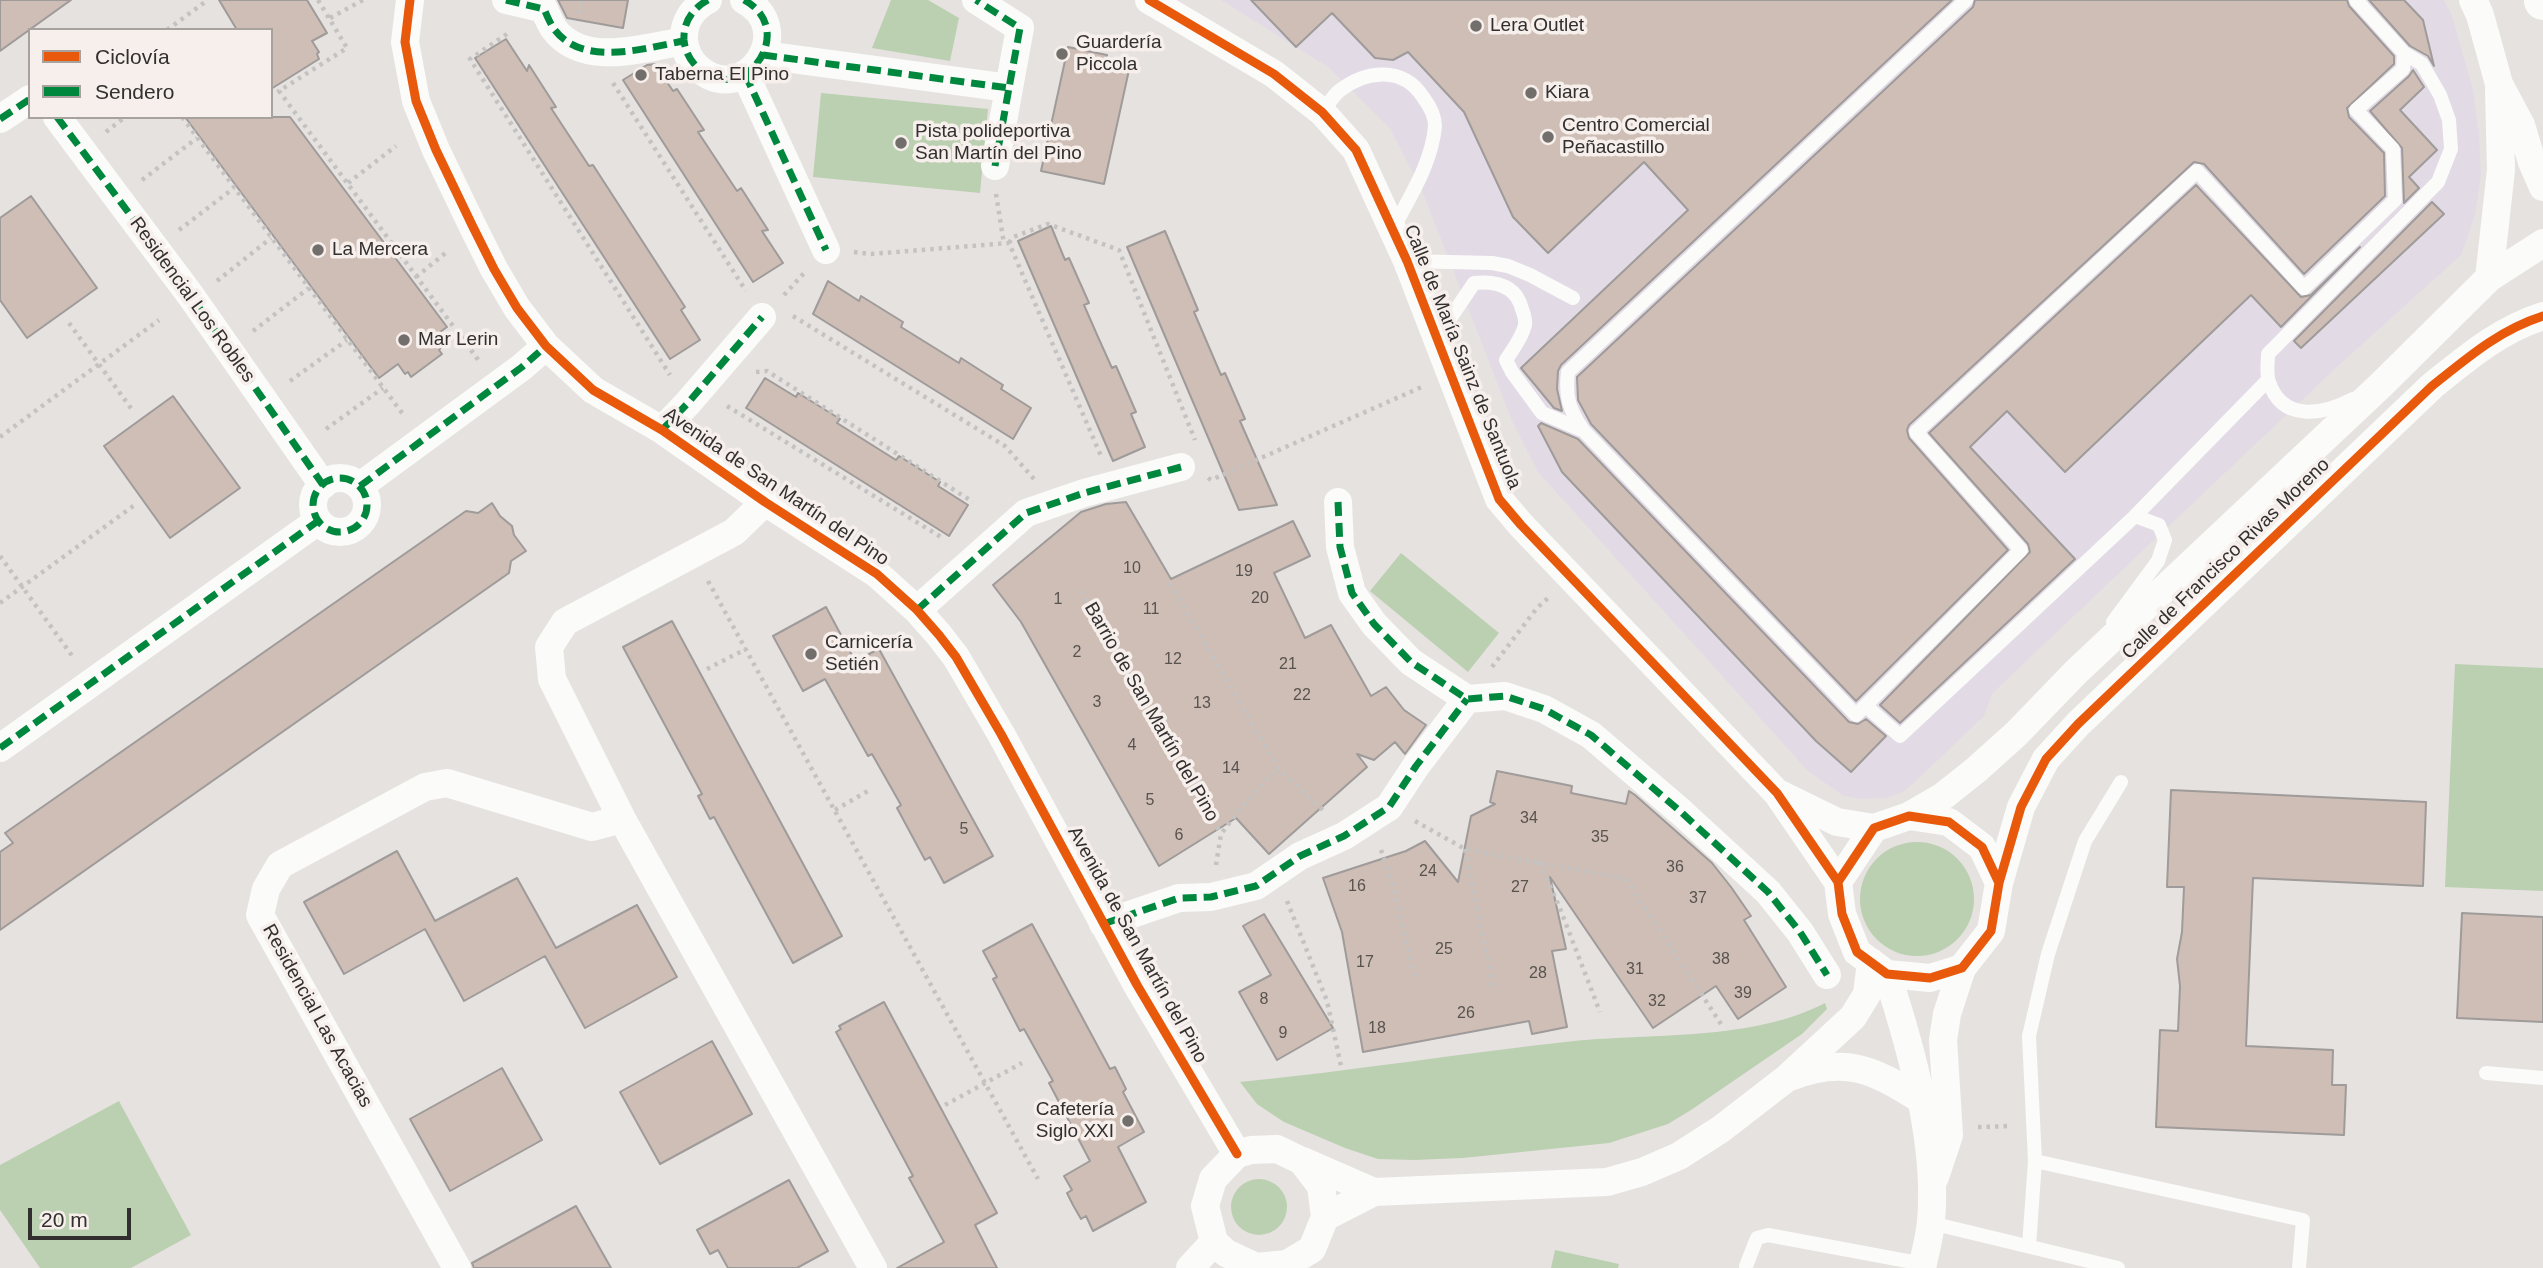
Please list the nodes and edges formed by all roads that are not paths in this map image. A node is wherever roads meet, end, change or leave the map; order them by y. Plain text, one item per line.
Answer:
1 (410, 0) edge
2 (506, 0) edge
3 (708, 0) edge
4 (744, 0) edge
5 (976, 0) edge
6 (1149, 0) edge
7 (1966, 0) edge
8 (2356, 0) edge
9 (2473, 0) edge
10 (684, 41) junction
11 (2404, 53) junction
12 (754, 65) junction
13 (2499, 84) junction
14 (1009, 88) junction
15 (28, 100) edge
16 (1322, 111) junction
17 (0, 119) edge
18 (58, 119) edge
19 (996, 178) road end
20 (2543, 187) edge
21 (1392, 230) junction
22 (2543, 243) edge
23 (826, 250) road end
24 (1407, 261) junction
25 (2489, 278) junction
26 (1573, 298) dead end
27 (773, 314) road end
28 (2543, 316) edge
29 (1437, 338) junction
30 (546, 346) junction
31 (2268, 380) junction
32 (2382, 384) junction
33 (662, 430) junction
34 (1583, 430) junction
35 (1193, 467) road end
36 (323, 485) junction
37 (360, 486) junction
38 (765, 502) junction
39 (1338, 502) dead end
40 (2135, 516) junction
41 (318, 521) junction
42 (917, 610) junction
43 (2076, 672) junction
44 (1466, 699) junction
45 (1866, 706) junction
46 (0, 748) edge
47 (2121, 782) dead end
48 (1777, 793) junction
49 (1909, 816) junction
50 (622, 819) junction
51 (1874, 828) junction
52 (1838, 881) junction
53 (1999, 883) junction
54 (1103, 923) junction
55 (1879, 968) junction
56 (1962, 968) junction
57 (1827, 975) dead end
58 (1943, 1040) junction
59 (1912, 1058) junction
60 (1870, 1073) junction
61 (2486, 1073) dead end
62 (2543, 1078) edge
63 (1787, 1079) junction
64 (1920, 1099) junction
65 (1237, 1154) junction
66 (1303, 1161) junction
67 (2035, 1161) junction
68 (1932, 1187) junction
69 (1374, 1192) junction
70 (1325, 1217) junction
71 (1931, 1223) junction
72 (1214, 1242) junction
73 (2029, 1246) junction
74 (1311, 1259) edge
75 (1746, 1266) dead end
76 (1922, 1266) edge
77 (457, 1268) edge
78 (873, 1268) edge
79 (1190, 1268) edge
80 (1256, 1268) edge
81 (2118, 1268) edge
82 (2299, 1268) edge

1 - 30 street, Avenida de San Martín del Pino
2 - 10 street
3 - 10 street
4 - 12 street
5 - 14 street
6 - 16 street, Calle de María Sainz de Santuola
7 - 34 lane
8 - 11 lane
9 - 13 street
10 - 12 street
11 - 31 lane
11 - 45 lane
12 - 14 street
12 - 23 street
13 - 20 street
13 - 25 street
14 - 19 street
15 - 17 street
16 - 21 street, Calle de María Sainz de Santuola
16 - 21 lane
18 - 36 street, Residencial Los Robles
21 - 24 street, Calle de María Sainz de Santuola
22 - 25 street, Calle de Francisco Rivas Moreno
24 - 26 lane
24 - 29 street, Calle de María Sainz de Santuola
25 - 32 street, Calle de Francisco Rivas Moreno
27 - 33 street
28 - 53 street, Calle de Francisco Rivas Moreno
29 - 34 lane
29 - 48 street, Calle de María Sainz de Santuola
30 - 33 street, Avenida de San Martín del Pino
30 - 37 street
31 - 32 lane
31 - 40 lane
32 - 43 street, Calle de Francisco Rivas Moreno
33 - 38 street, Avenida de San Martín del Pino
34 - 45 lane
35 - 42 street
36 - 37 street
36 - 41 street
37 - 41 street
38 - 42 street, Avenida de San Martín del Pino
38 - 50 street
39 - 44 street
40 - 43 lane
40 - 45 lane
41 - 46 street
42 - 54 street, Avenida de San Martín del Pino
43 - 49 street, Calle de Francisco Rivas Moreno
44 - 54 street
44 - 57 street
47 - 67 lane
48 - 51 street, Calle de María Sainz de Santuola
48 - 52 street, Calle de María Sainz de Santuola
49 - 51 street
49 - 53 street
50 - 77 street, Residencial Las Acacias
50 - 78 street
51 - 52 street
52 - 55 street
53 - 56 street
54 - 65 street, Avenida de San Martín del Pino
55 - 56 street
55 - 59 street
55 - 63 street
56 - 58 street
58 - 59 street
58 - 68 street
59 - 60 street
59 - 64 street
60 - 63 street
60 - 64 street
61 - 62 lane
63 - 69 street
64 - 68 street
65 - 66 street
65 - 72 street
66 - 69 street
66 - 70 street
67 - 73 lane
67 - 82 lane
68 - 71 street
69 - 70 street
70 - 74 street
71 - 73 lane
71 - 76 street
72 - 79 street
72 - 80 street
73 - 81 lane
74 - 80 street
75 - 76 lane

